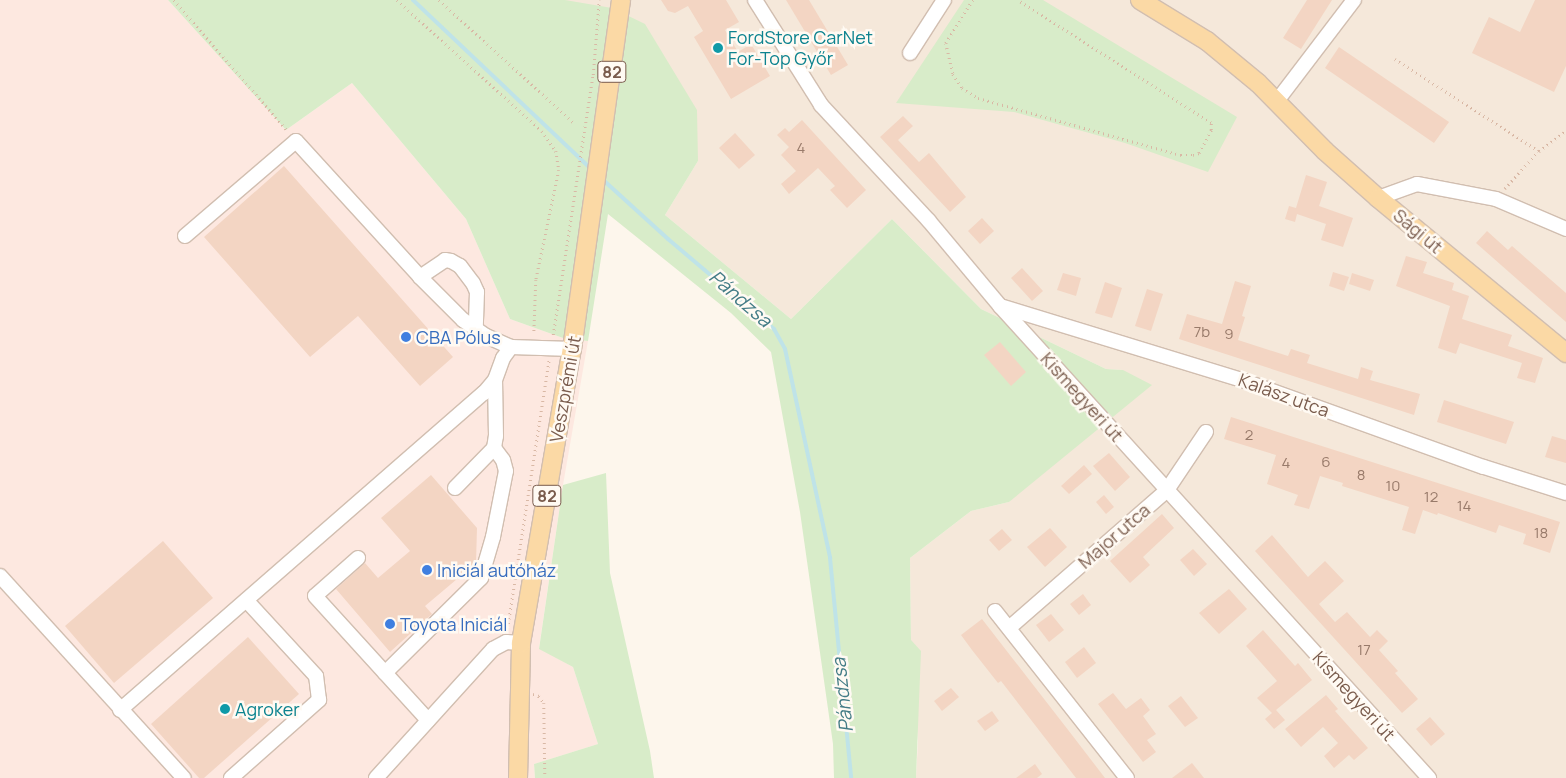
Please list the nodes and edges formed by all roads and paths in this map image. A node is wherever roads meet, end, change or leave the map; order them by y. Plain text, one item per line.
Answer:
1 (174, 0) edge
2 (397, 0) edge
3 (439, 0) edge
4 (599, 0) edge
5 (622, 0) edge
6 (755, 0) edge
7 (944, 0) edge
8 (973, 0) edge
9 (1017, 0) edge
10 (1140, 0) edge
11 (1354, 0) edge
12 (910, 53) dead end
13 (1395, 59) dead end
14 (1277, 101) junction
15 (574, 123) dead end
16 (1566, 131) edge
17 (296, 141) junction
18 (1539, 151) junction
19 (1378, 198) junction
20 (1496, 199) junction
21 (1566, 229) edge
22 (184, 236) dead end
23 (420, 277) junction
24 (1000, 306) junction
25 (476, 330) junction
26 (511, 347) junction
27 (534, 348) junction
28 (551, 349) junction
29 (572, 349) junction
30 (1566, 353) edge
31 (495, 380) junction
32 (477, 398) junction
33 (495, 402) junction
34 (1206, 432) dead end
35 (494, 448) junction
36 (455, 488) dead end
37 (1166, 490) junction
38 (1566, 493) edge
39 (358, 558) dead end
40 (0, 576) edge
41 (246, 600) junction
42 (995, 611) dead end
43 (1008, 628) junction
44 (514, 642) junction
45 (385, 673) junction
46 (518, 690) junction
47 (120, 710) junction
48 (428, 720) junction
49 (184, 778) edge
50 (231, 778) edge
51 (376, 778) edge
52 (518, 778) edge
53 (546, 778) edge
54 (1127, 778) edge
55 (1429, 778) edge

1 - 17 path
2 - 27 path
3 - 15 path
4 - 28 path
5 - 29 main road, Veszprémi út / 82
6 - 24 street, Kismegyeri út
7 - 12 street
8 - 9 path
10 - 14 main road, Sági út
11 - 14 street
13 - 18 path
14 - 19 main road, Sági út
16 - 18 path
17 - 22 street
17 - 23 street
18 - 20 path
19 - 20 street
19 - 30 main road, Sági út
20 - 21 street
23 - 25 street
23 - 25 street
24 - 37 street, Kismegyeri út
24 - 38 street, Kalász utca
25 - 26 street
26 - 27 street
26 - 31 street
27 - 28 street
28 - 29 street
28 - 44 path
29 - 44 main road, Veszprémi út / 82
31 - 32 street
31 - 33 street
32 - 33 street
32 - 41 street
33 - 35 street
34 - 37 street, Major utca
35 - 36 street
35 - 45 street
37 - 43 street, Major utca
37 - 55 street, Kismegyeri út
39 - 45 street
40 - 47 street
41 - 47 street
41 - 50 street
42 - 43 street
43 - 54 street
44 - 46 main road, Veszprémi út / 82
44 - 48 street
45 - 48 street
46 - 52 main road, Veszprémi út / 82
46 - 53 path
47 - 49 street
48 - 51 street

